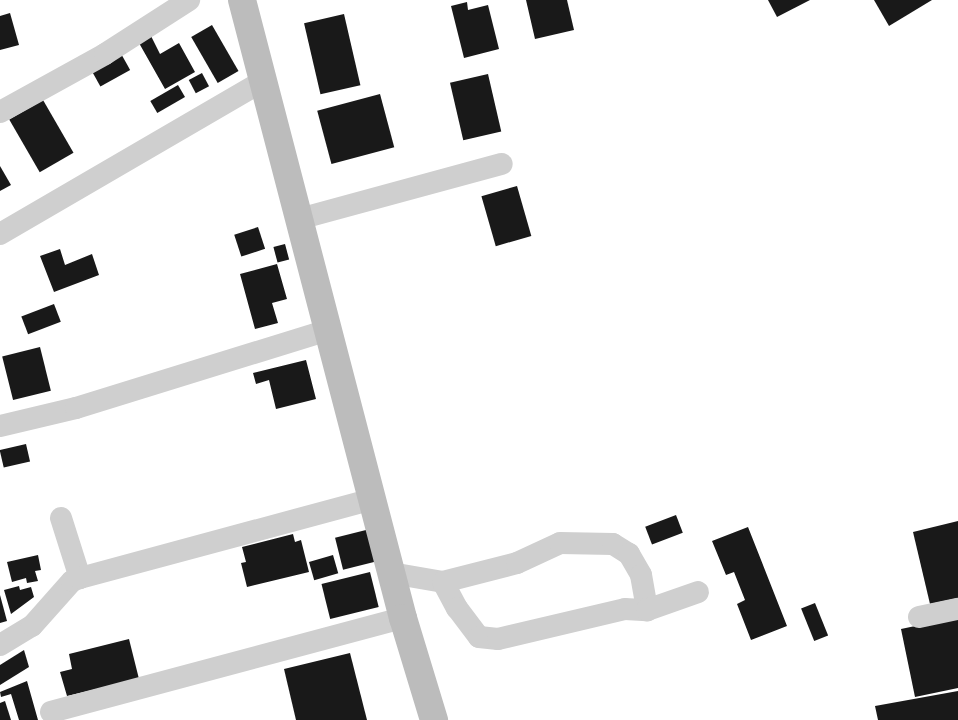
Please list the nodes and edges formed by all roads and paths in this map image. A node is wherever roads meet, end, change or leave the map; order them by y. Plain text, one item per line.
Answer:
1 (189, 0) edge
2 (242, 0) edge
3 (263, 81) junction
4 (0, 112) edge
5 (502, 164) dead end
6 (299, 219) junction
7 (0, 234) edge
8 (328, 330) junction
9 (0, 426) edge
10 (372, 499) junction
11 (61, 518) dead end
12 (391, 573) junction
13 (80, 578) junction
14 (444, 582) junction
15 (698, 592) dead end
16 (958, 609) edge
17 (647, 610) junction
18 (919, 617) dead end
19 (403, 618) junction
20 (0, 645) edge
21 (51, 712) dead end
22 (434, 720) edge

1 - 4 street
2 - 3 main road
3 - 6 main road
3 - 7 street
5 - 6 street
6 - 8 main road
8 - 9 street
8 - 10 main road
10 - 12 main road
10 - 13 street
11 - 13 street
12 - 14 street
12 - 19 main road
13 - 20 street
14 - 17 street
14 - 17 street
15 - 17 street
16 - 18 street
19 - 21 street
19 - 22 main road

